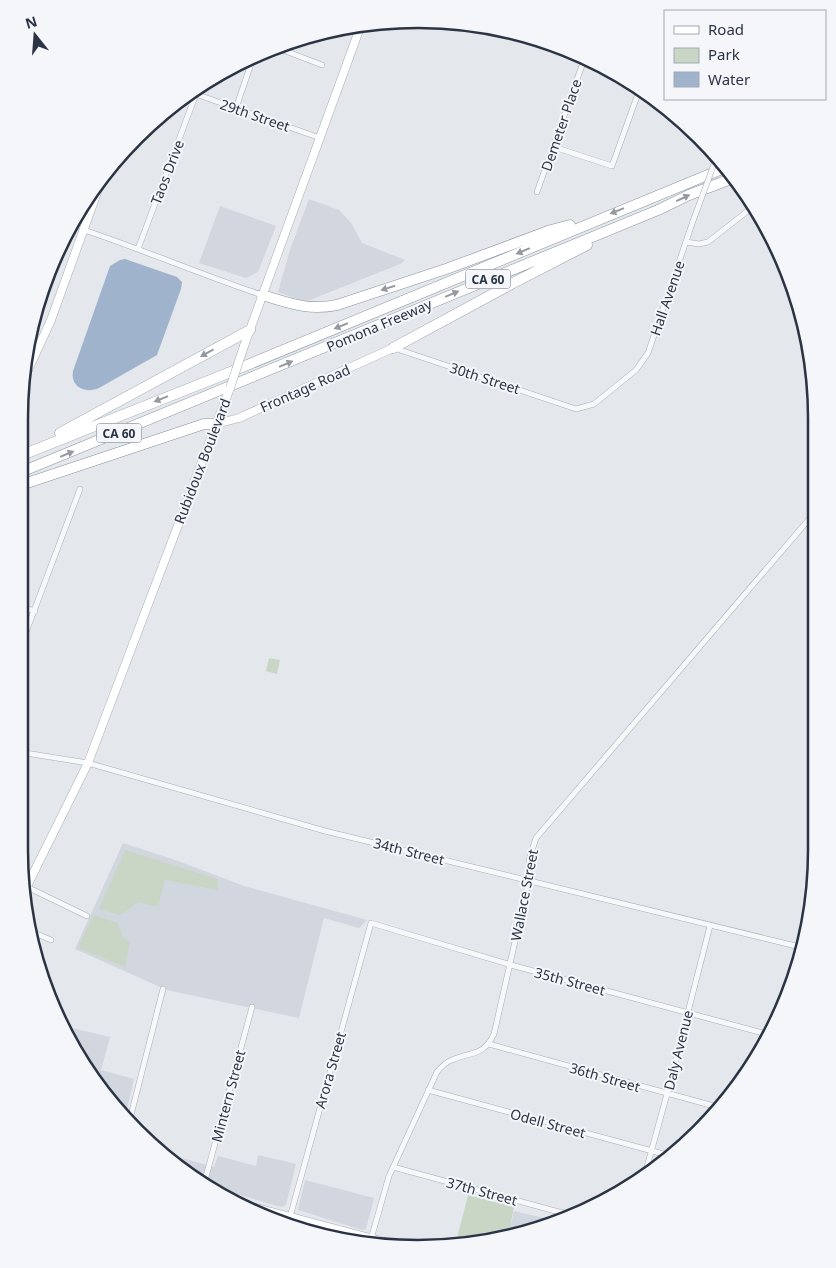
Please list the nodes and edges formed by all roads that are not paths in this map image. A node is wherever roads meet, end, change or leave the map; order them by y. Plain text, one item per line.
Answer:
1 (358, 32) edge
2 (285, 51) edge
3 (322, 64) dead end
4 (583, 64) edge
5 (250, 66) edge
6 (198, 95) edge
7 (638, 95) edge
8 (195, 98) edge
9 (236, 108) junction
10 (320, 138) junction
11 (554, 147) junction
12 (714, 164) edge
13 (719, 169) edge
14 (728, 180) edge
15 (537, 192) dead end
16 (95, 198) edge
17 (658, 210) junction
18 (748, 210) edge
19 (600, 218) junction
20 (84, 230) junction
21 (686, 242) junction
22 (138, 249) junction
23 (262, 295) junction
24 (250, 330) junction
25 (393, 348) junction
26 (32, 362) edge
27 (576, 408) joint
28 (216, 424) junction
29 (28, 451) edge
30 (28, 452) edge
31 (28, 470) edge
32 (28, 483) edge
33 (80, 489) dead end
34 (808, 521) edge
35 (28, 610) edge
36 (35, 612) junction
37 (28, 629) edge
38 (28, 753) edge
39 (88, 763) junction
40 (529, 880) junction
41 (29, 883) edge
42 (30, 891) edge
43 (87, 916) dead end
44 (370, 923) joint
45 (710, 926) junction
46 (37, 934) edge
47 (51, 940) dead end
48 (796, 946) edge
49 (511, 965) junction
50 (163, 989) dead end
51 (252, 1007) dead end
52 (688, 1013) junction
53 (763, 1033) edge
54 (489, 1044) junction
55 (428, 1090) junction
56 (667, 1094) junction
57 (713, 1106) edge
58 (131, 1115) edge
59 (651, 1151) junction
60 (663, 1154) edge
61 (647, 1166) edge
62 (393, 1167) junction
63 (206, 1178) edge
64 (274, 1213) edge
65 (562, 1213) edge
66 (290, 1217) junction
67 (345, 1233) edge
68 (371, 1237) edge

1 - 10 main road, Rubidoux Boulevard
2 - 3 street
4 - 11 street, Demeter Place
5 - 9 street
6 - 9 street, 29th Street
7 - 11 street
8 - 22 street, Taos Drive
9 - 10 street, 29th Street
10 - 23 main road, Rubidoux Boulevard
11 - 15 street, Demeter Place
12 - 21 street, Hall Avenue, bridge
13 -> 19 highway, Pomona Freeway / CA 60
17 -> 14 highway, Pomona Freeway / CA 60
16 - 20 main road
17 - 25 highway
31 -> 17 highway, Pomona Freeway / CA 60
18 - 21 street
19 -> 23 highway
19 -> 30 highway, Pomona Freeway / CA 60
20 - 22 street
20 - 26 main road
21 - 27 street, Hall Avenue
22 - 23 street
23 - 24 main road, Rubidoux Boulevard
24 - 28 main road, Rubidoux Boulevard, bridge
24 -> 29 highway
25 - 27 street, 30th Street
25 - 28 main road, Frontage Road
28 - 32 highway
28 - 39 main road, Rubidoux Boulevard
33 - 36 street
34 - 40 street, Wallace Street
35 - 36 street
36 - 37 street
38 - 39 street, 34th Street
39 - 40 street, 34th Street
39 - 41 main road, Rubidoux Boulevard
40 - 45 street, 34th Street
40 - 49 street, Wallace Street
42 - 43 street
44 - 49 street, 35th Street
44 - 66 street, Arora Street
45 - 48 street, 34th Street
45 - 52 street, Daly Avenue
46 - 47 street
49 - 52 street, 35th Street
49 - 54 street, Wallace Street
50 - 58 street
51 - 63 street, Mintern Street
52 - 53 street, 35th Street
52 - 56 street, Daly Avenue
54 - 55 street
54 - 56 street, 36th Street
55 - 59 street, Odell Street
55 - 62 street
56 - 57 street, 36th Street
56 - 59 street, Daly Avenue
59 - 60 street, Odell Street
59 - 61 street, Daly Avenue
62 - 65 street, 37th Street
62 - 68 street
64 - 66 main road
66 - 67 main road

